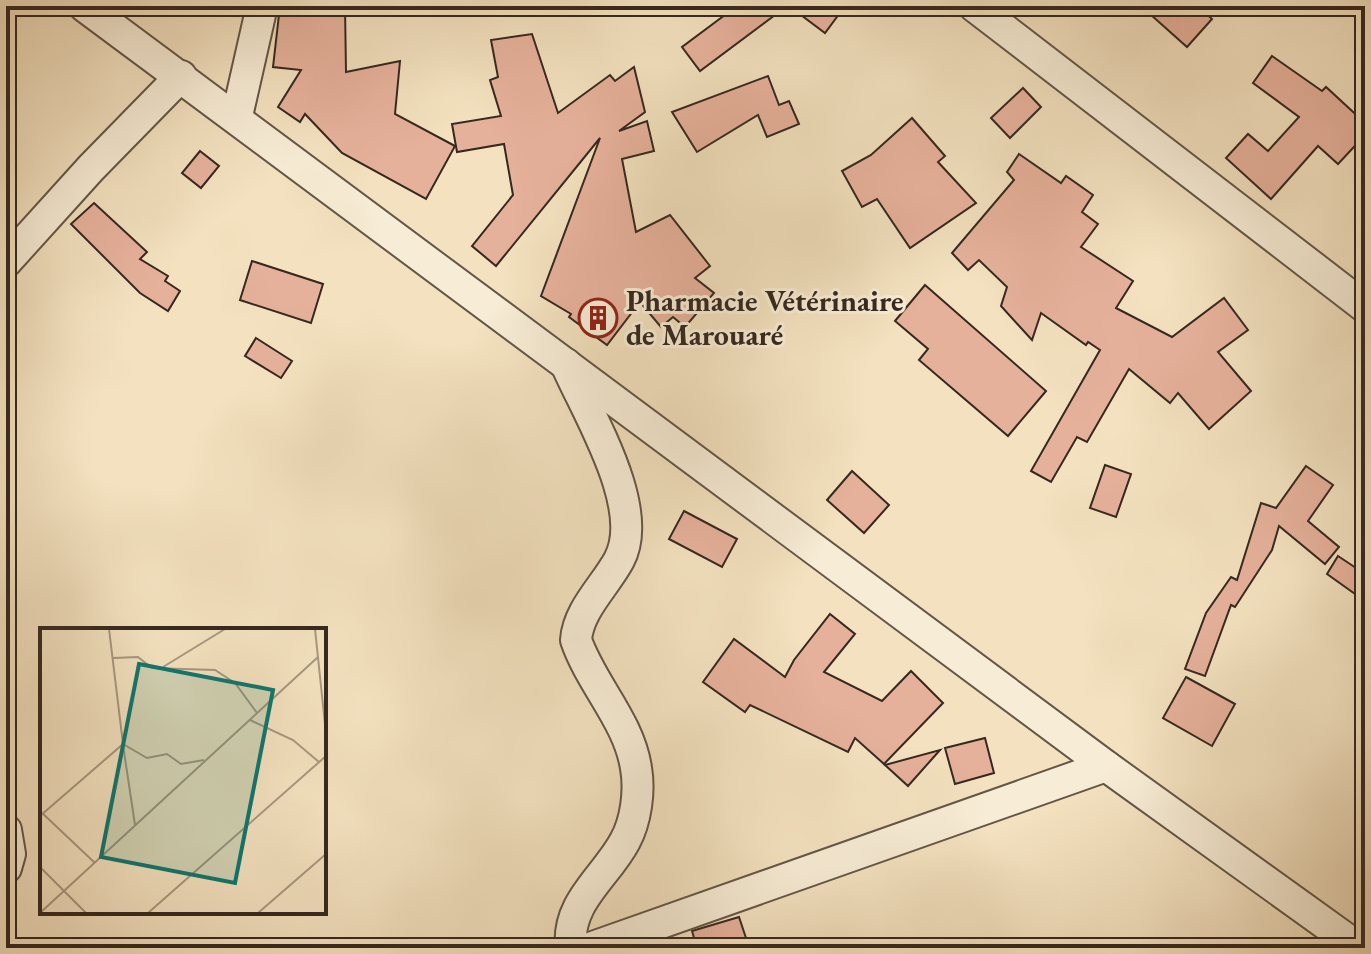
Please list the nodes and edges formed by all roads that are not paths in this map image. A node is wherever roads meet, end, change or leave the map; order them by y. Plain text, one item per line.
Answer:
1 (84, 6) edge
2 (262, 6) edge
3 (974, 6) edge
4 (181, 76) junction
5 (237, 116) junction
6 (6, 262) edge
7 (1365, 307) edge
8 (565, 362) junction
9 (1106, 766) junction
10 (6, 830) edge
11 (6, 868) edge
12 (571, 948) edge
13 (590, 948) edge
14 (1359, 948) edge

1 - 4 street
2 - 5 street
3 - 7 street
4 - 5 street
4 - 6 street
5 - 8 street
8 - 9 street
8 - 12 street
9 - 13 street
9 - 14 street
10 - 11 street

